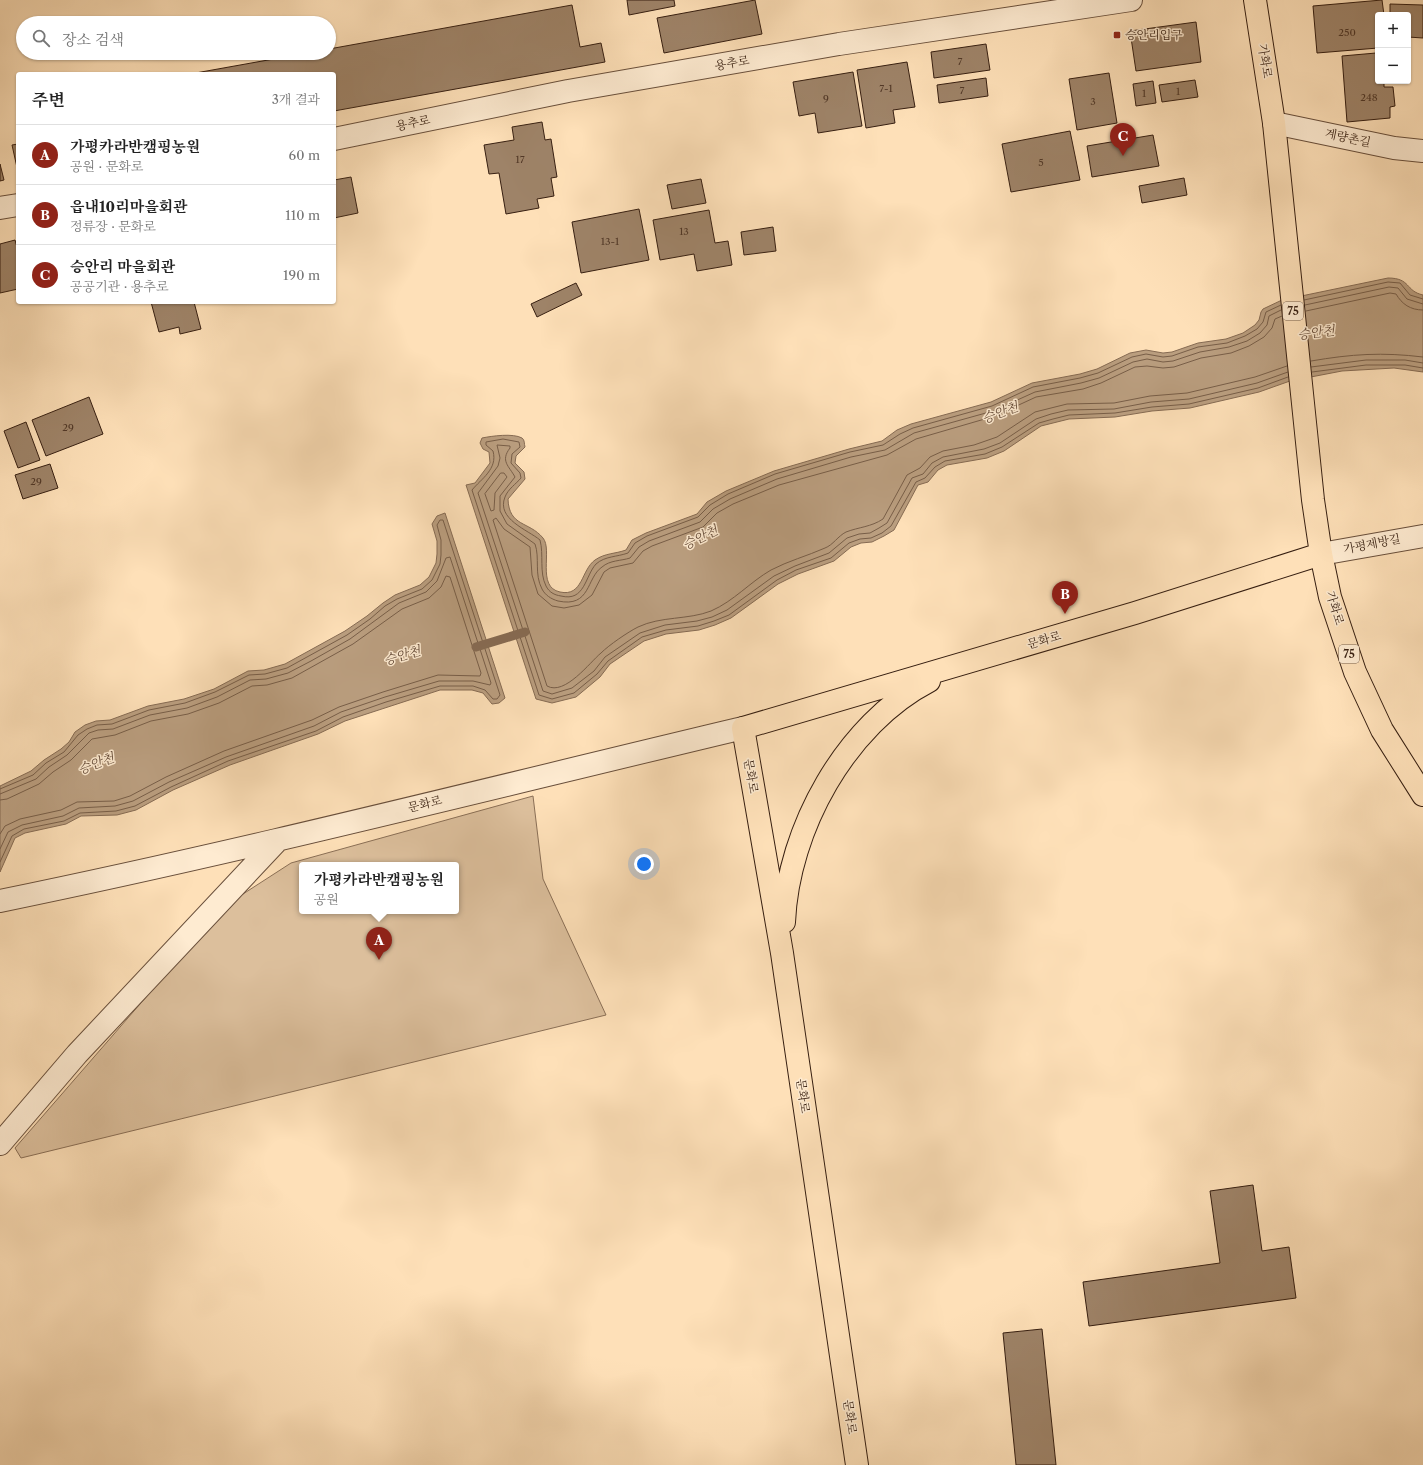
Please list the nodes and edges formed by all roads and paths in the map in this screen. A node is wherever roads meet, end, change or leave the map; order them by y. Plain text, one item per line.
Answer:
1 (1132, 0) edge
2 (1255, 0) edge
3 (1274, 123) junction
4 (336, 139) edge
5 (1423, 151) edge
6 (16, 205) edge
7 (0, 208) edge
8 (1423, 536) edge
9 (1321, 554) junction
10 (959, 665) junction
11 (743, 728) junction
12 (1423, 795) edge
13 (277, 841) junction
14 (0, 901) edge
15 (782, 953) junction
16 (0, 1144) edge
17 (858, 1465) edge

1 - 4 street, 용추로
2 - 3 main road, 가화로 / 75
3 - 5 street, 계량촌길
3 - 9 main road, 가화로 / 75
6 - 7 street
8 - 9 street, 가평제방길
9 - 10 main road, 문화로
9 - 12 main road, 가화로 / 75
10 - 11 main road, 문화로
10 - 15 main road
11 - 13 street, 문화로
11 - 15 main road, 문화로
13 - 14 street, 문화로
13 - 16 street
15 - 17 main road, 문화로

